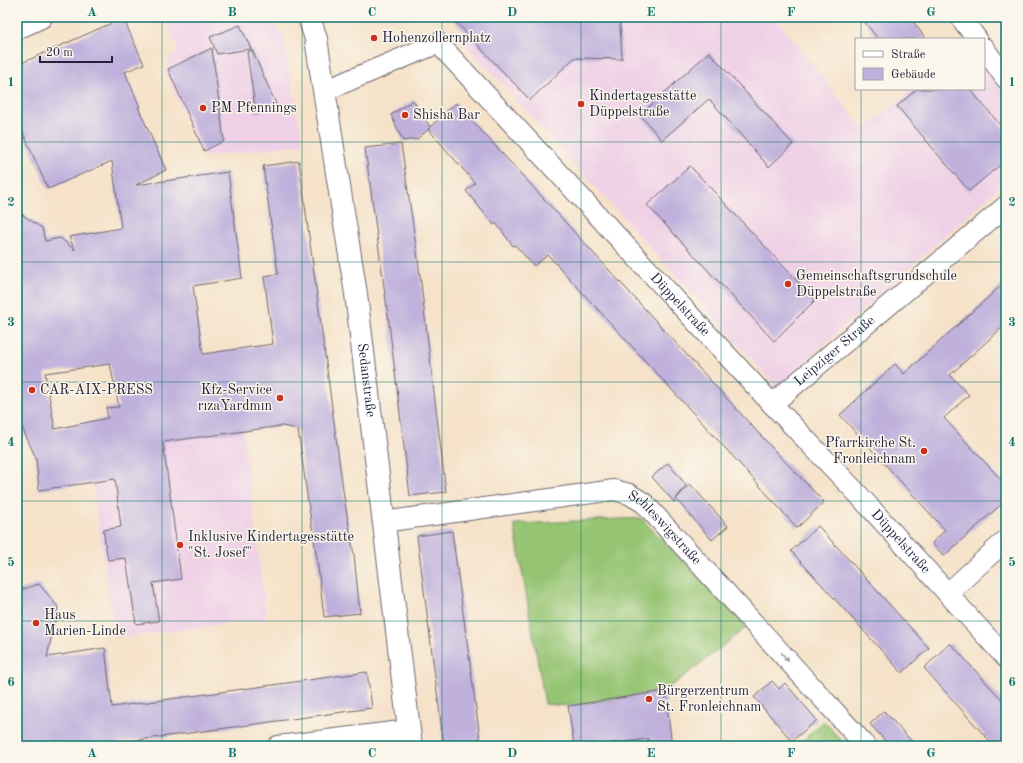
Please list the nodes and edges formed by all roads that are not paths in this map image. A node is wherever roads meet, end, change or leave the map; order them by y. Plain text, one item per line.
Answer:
1 (41, 17) edge
2 (309, 17) edge
3 (960, 17) edge
4 (17, 28) edge
5 (976, 38) edge
6 (985, 49) edge
7 (1006, 78) edge
8 (324, 91) junction
9 (1006, 206) edge
10 (772, 404) junction
11 (383, 522) junction
12 (1006, 540) edge
13 (948, 593) junction
14 (1006, 658) edge
15 (410, 738) edge
16 (278, 746) edge
17 (866, 746) edge

1 - 4 street
2 - 8 street, Sedanstraße
3 - 5 street
6 - 7 street
8 - 10 street, Düppelstraße
8 - 11 street, Sedanstraße
9 - 10 street, Leipziger Straße
10 - 13 street, Düppelstraße
11 - 15 street, Sedanstraße
11 -> 17 street, Schleswigstraße
12 - 13 street
13 - 14 street, Düppelstraße
15 - 16 street

